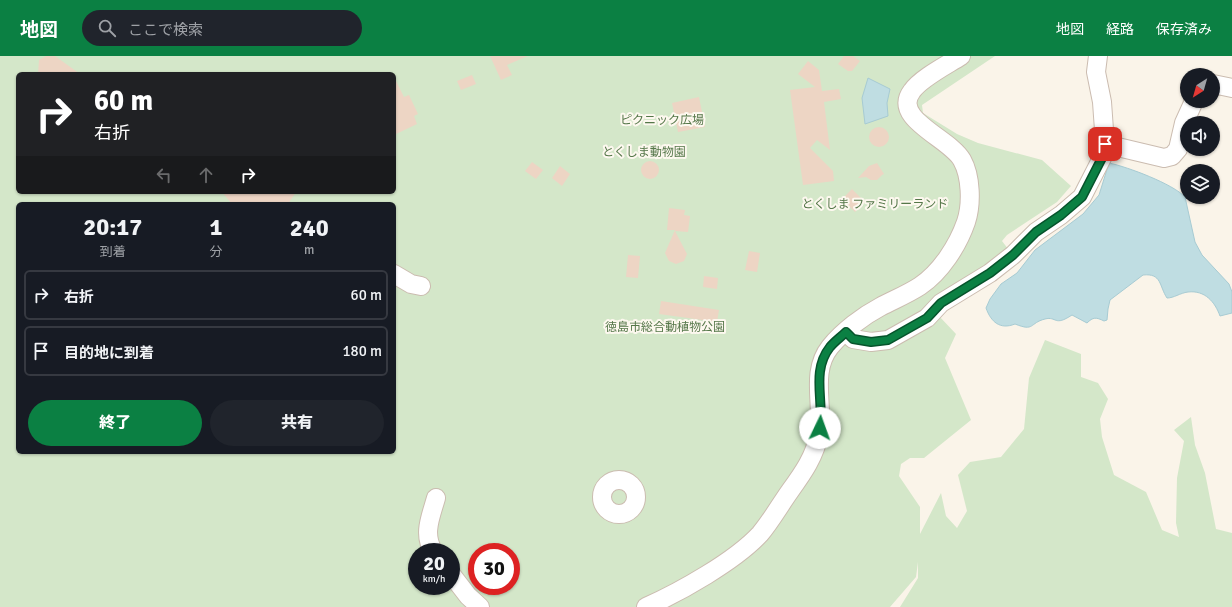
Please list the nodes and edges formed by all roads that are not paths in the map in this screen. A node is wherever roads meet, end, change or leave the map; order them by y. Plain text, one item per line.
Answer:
1 (961, 56) edge
2 (1098, 56) edge
3 (1220, 85) edge
4 (1232, 88) edge
5 (1191, 108) edge
6 (1105, 144) junction
7 (396, 275) edge
8 (421, 286) dead end
9 (846, 332) junction
10 (436, 498) dead end
11 (429, 543) edge
12 (460, 586) edge
13 (480, 607) edge
14 (646, 607) edge

1 - 9 street
2 - 6 street
3 - 4 street
5 - 6 street
6 - 9 street
7 - 8 street
9 - 14 street
10 - 11 street
12 - 13 street

